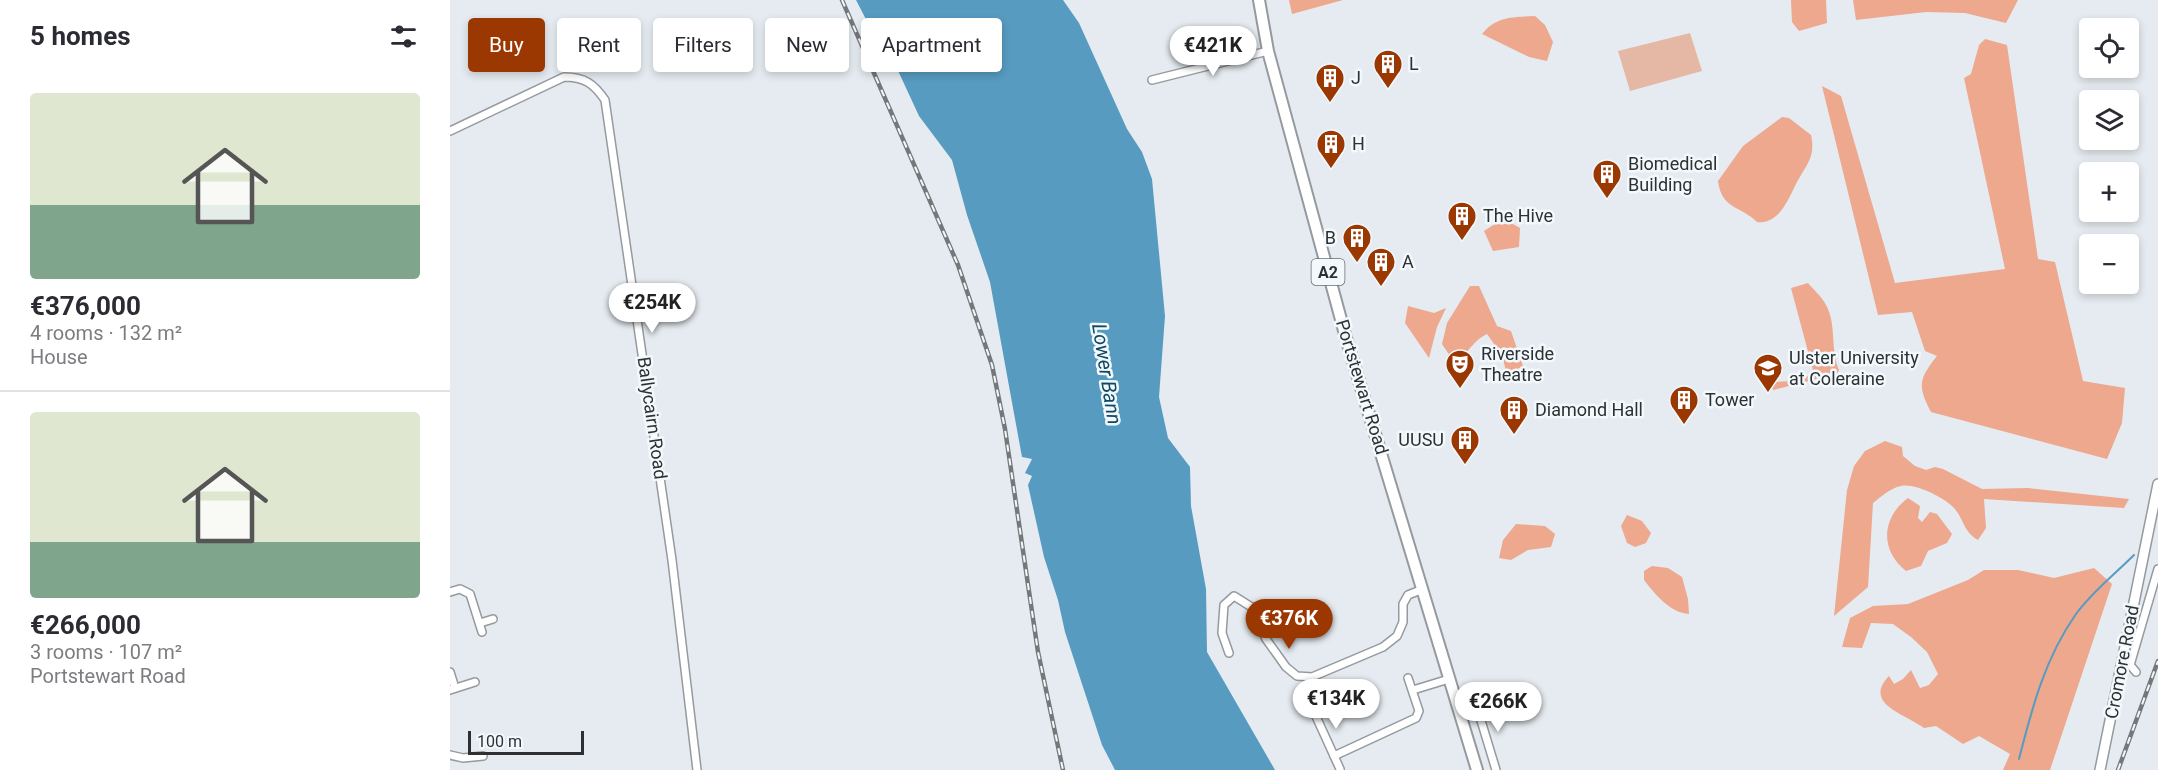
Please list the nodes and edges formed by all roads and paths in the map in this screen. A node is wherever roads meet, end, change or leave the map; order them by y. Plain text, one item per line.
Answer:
1 (1259, 0) edge
2 (1268, 51) junction
3 (1152, 80) dead end
4 (450, 131) edge
5 (2158, 484) edge
6 (2158, 569) edge
7 (2138, 584) junction
8 (2152, 587) junction
9 (1423, 589) junction
10 (450, 592) edge
11 (493, 619) dead end
12 (480, 623) junction
13 (482, 632) dead end
14 (1230, 653) dead end
15 (450, 672) edge
16 (2136, 672) dead end
17 (1408, 678) dead end
18 (1449, 678) junction
19 (475, 682) dead end
20 (453, 689) edge
21 (1413, 690) junction
22 (1309, 701) dead end
23 (1476, 704) dead end
24 (450, 755) edge
25 (483, 756) dead end
26 (1334, 756) junction
27 (1340, 769) edge
28 (697, 770) edge
29 (1477, 770) edge
30 (1496, 770) edge
31 (2100, 770) edge

1 - 2 main road, Portstewart Road / A2
2 - 3 street
2 - 9 main road, Portstewart Road / A2
4 - 28 street, Ballycairn Road
5 - 7 main road, Cromore Road
6 - 8 street
7 - 8 street
7 - 31 main road, Cromore Road
8 - 16 street
9 - 14 street
9 - 18 main road, Portstewart Road / A2
10 - 12 street
11 - 12 street
12 - 13 street
15 - 20 street
17 - 21 street
18 - 21 street
18 - 29 main road, Portstewart Road / A2
19 - 20 street
21 - 26 street
22 - 26 street
23 - 30 street
24 - 25 street
26 - 27 street

